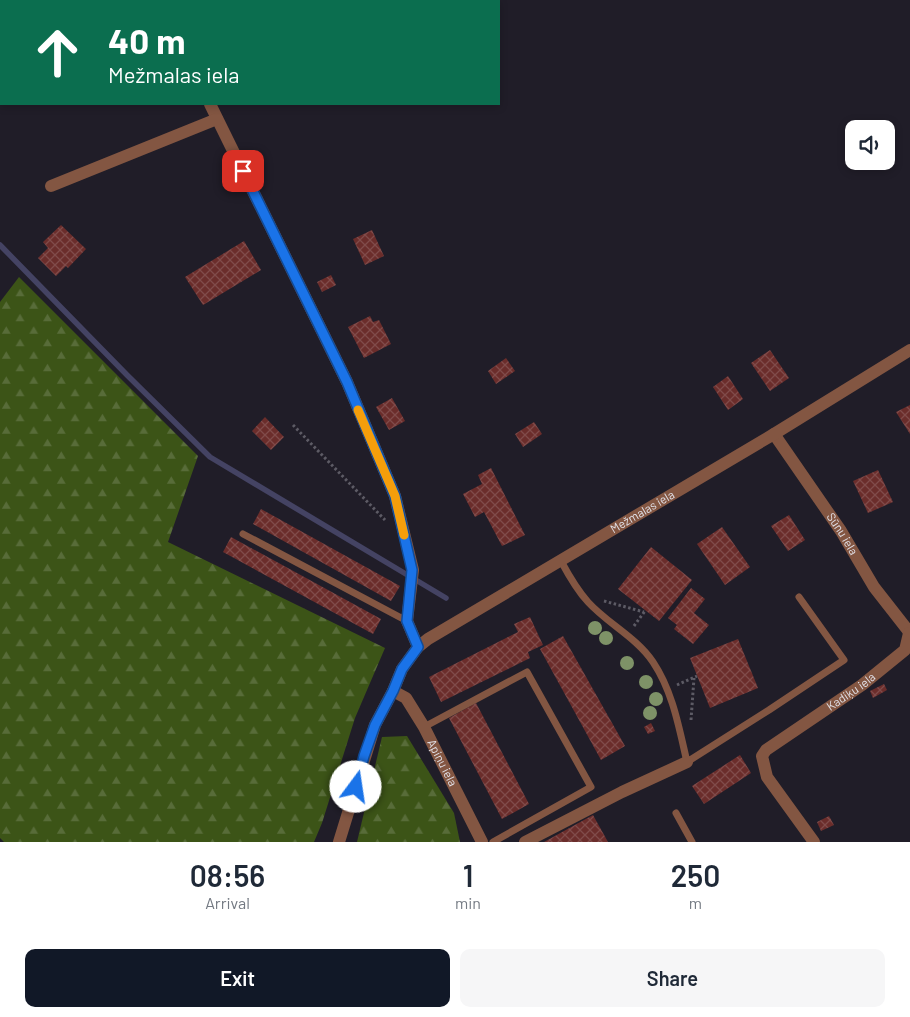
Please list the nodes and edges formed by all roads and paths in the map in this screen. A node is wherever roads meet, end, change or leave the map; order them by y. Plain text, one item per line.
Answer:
1 (210, 105) edge
2 (217, 119) junction
3 (51, 186) dead end
4 (910, 350) edge
5 (293, 426) dead end
6 (774, 434) junction
7 (386, 520) dead end
8 (243, 534) dead end
9 (561, 561) junction
10 (799, 596) dead end
11 (602, 602) dead end
12 (407, 621) junction
13 (633, 627) dead end
14 (910, 633) edge
15 (418, 647) junction
16 (677, 685) dead end
17 (393, 691) junction
18 (689, 726) dead end
19 (424, 727) junction
20 (687, 762) junction
21 (676, 813) dead end
22 (528, 841) edge
23 (339, 842) edge
24 (482, 842) edge
25 (493, 842) edge
26 (692, 842) edge
27 (814, 842) edge

1 - 2 street
2 - 3 street
2 - 12 street
4 - 6 street, Mežmalas iela
5 - 7 path
6 - 9 street, Mežmalas iela
6 - 14 street, Sūnu iela
8 - 12 lane
9 - 15 street, Mežmalas iela
9 - 20 lane
10 - 20 lane
11 - 13 path
12 - 15 street
14 - 27 street, Kadiķu iela
15 - 17 street, Mežmalas iela
16 - 18 path
17 - 19 street, Apiņu iela
17 - 23 street, Mežmalas iela
19 - 24 street, Apiņu iela
19 - 25 lane
20 - 22 street
21 - 26 lane

